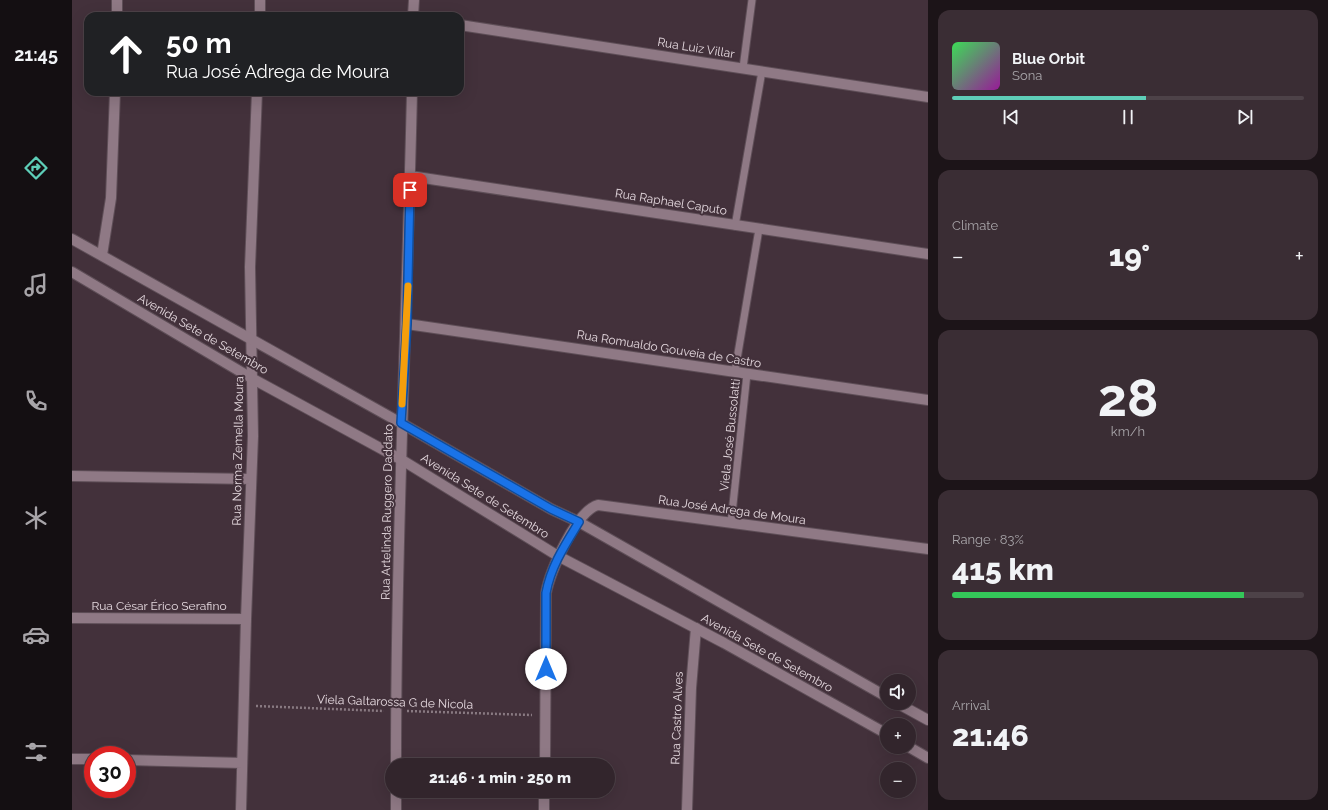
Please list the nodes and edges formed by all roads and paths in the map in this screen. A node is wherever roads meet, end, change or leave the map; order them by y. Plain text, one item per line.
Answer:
1 (117, 0) edge
2 (260, 0) edge
3 (414, 0) edge
4 (752, 0) edge
5 (117, 12) edge
6 (260, 12) edge
7 (413, 12) edge
8 (464, 26) edge
9 (743, 68) junction
10 (762, 71) junction
11 (115, 96) edge
12 (257, 96) edge
13 (412, 96) edge
14 (928, 97) edge
15 (410, 176) junction
16 (736, 226) junction
17 (758, 229) junction
18 (72, 239) edge
19 (928, 254) edge
20 (102, 255) junction
21 (72, 272) edge
22 (407, 324) junction
23 (251, 339) junction
24 (735, 371) junction
25 (747, 374) junction
26 (253, 379) junction
27 (928, 400) edge
28 (401, 423) junction
29 (402, 460) junction
30 (72, 476) edge
31 (251, 479) junction
32 (579, 522) junction
33 (732, 523) junction
34 (928, 549) edge
35 (558, 556) junction
36 (72, 618) edge
37 (246, 619) junction
38 (696, 628) junction
39 (880, 693) edge
40 (243, 705) junction
41 (910, 710) edge
42 (396, 711) junction
43 (546, 715) junction
44 (928, 720) edge
45 (880, 730) edge
46 (916, 751) edge
47 (396, 758) edge
48 (545, 758) edge
49 (928, 758) edge
50 (72, 759) edge
51 (84, 759) edge
52 (136, 760) edge
53 (242, 763) junction
54 (396, 798) edge
55 (544, 798) edge
56 (241, 810) edge
57 (396, 810) edge
58 (544, 810) edge
59 (687, 810) edge

1 - 5 street
2 - 6 street
3 - 7 street
4 - 9 lane
8 - 9 street, Rua Luiz Villar
9 - 10 street, Rua Luiz Villar
10 - 14 street, Rua Luiz Villar
10 - 16 lane
11 - 20 street
12 - 23 street, Rua Norma Zemella Moura
13 - 15 street, Rua Artelinda Ruggero Daddato
15 - 16 street, Rua Raphael Caputo
15 - 22 street, Rua Artelinda Ruggero Daddato
16 - 17 street, Rua Raphael Caputo
17 - 19 street, Rua Raphael Caputo
17 - 24 lane, Viela José Bussolatti
18 - 20 street, Avenida Sete de Setembro
20 - 23 street, Avenida Sete de Setembro
21 - 26 street, Avenida Sete de Setembro
22 - 24 street, Rua Romualdo Gouveia de Castro
22 - 28 street, Rua Artelinda Ruggero Daddato
23 - 26 street, Rua Norma Zemella Moura
23 - 28 street, Avenida Sete de Setembro
24 - 25 street, Rua Romualdo Gouveia de Castro
25 - 27 street, Rua Romualdo Gouveia de Castro
25 - 33 lane, Viela José Bussolatti
26 - 29 street, Avenida Sete de Setembro
26 - 31 street, Rua Norma Zemella Moura
28 - 29 street, Rua Artelinda Ruggero Daddato
28 - 32 street, Avenida Sete de Setembro
29 - 35 street, Avenida Sete de Setembro
29 - 42 street, Rua Artelinda Ruggero Daddato
30 - 31 street
31 - 37 street, Rua Norma Zemella Moura
32 - 33 street, Rua José Adrega de Moura
32 - 35 street, Rua José Adrega de Moura
32 - 39 street, Avenida Sete de Setembro
33 - 34 street, Rua José Adrega de Moura
35 - 38 street, Avenida Sete de Setembro
35 - 43 street, Rua José Adrega de Moura
36 - 37 street, Rua César Érico Serafino
37 - 40 street, Rua Norma Zemella Moura
38 - 45 street, Avenida Sete de Setembro
38 - 59 street, Rua Castro Alves
40 - 42 path, Viela Galtarossa G de Nicola
40 - 53 street, Rua Norma Zemella Moura
41 - 44 street
42 - 43 path, Viela Galtarossa G de Nicola
42 - 47 street, Rua Artelinda Ruggero Daddato
43 - 48 street, Rua José Adrega de Moura
46 - 49 street
50 - 51 street
52 - 53 street
53 - 56 street, Rua Norma Zemella Moura
54 - 57 street
55 - 58 street

